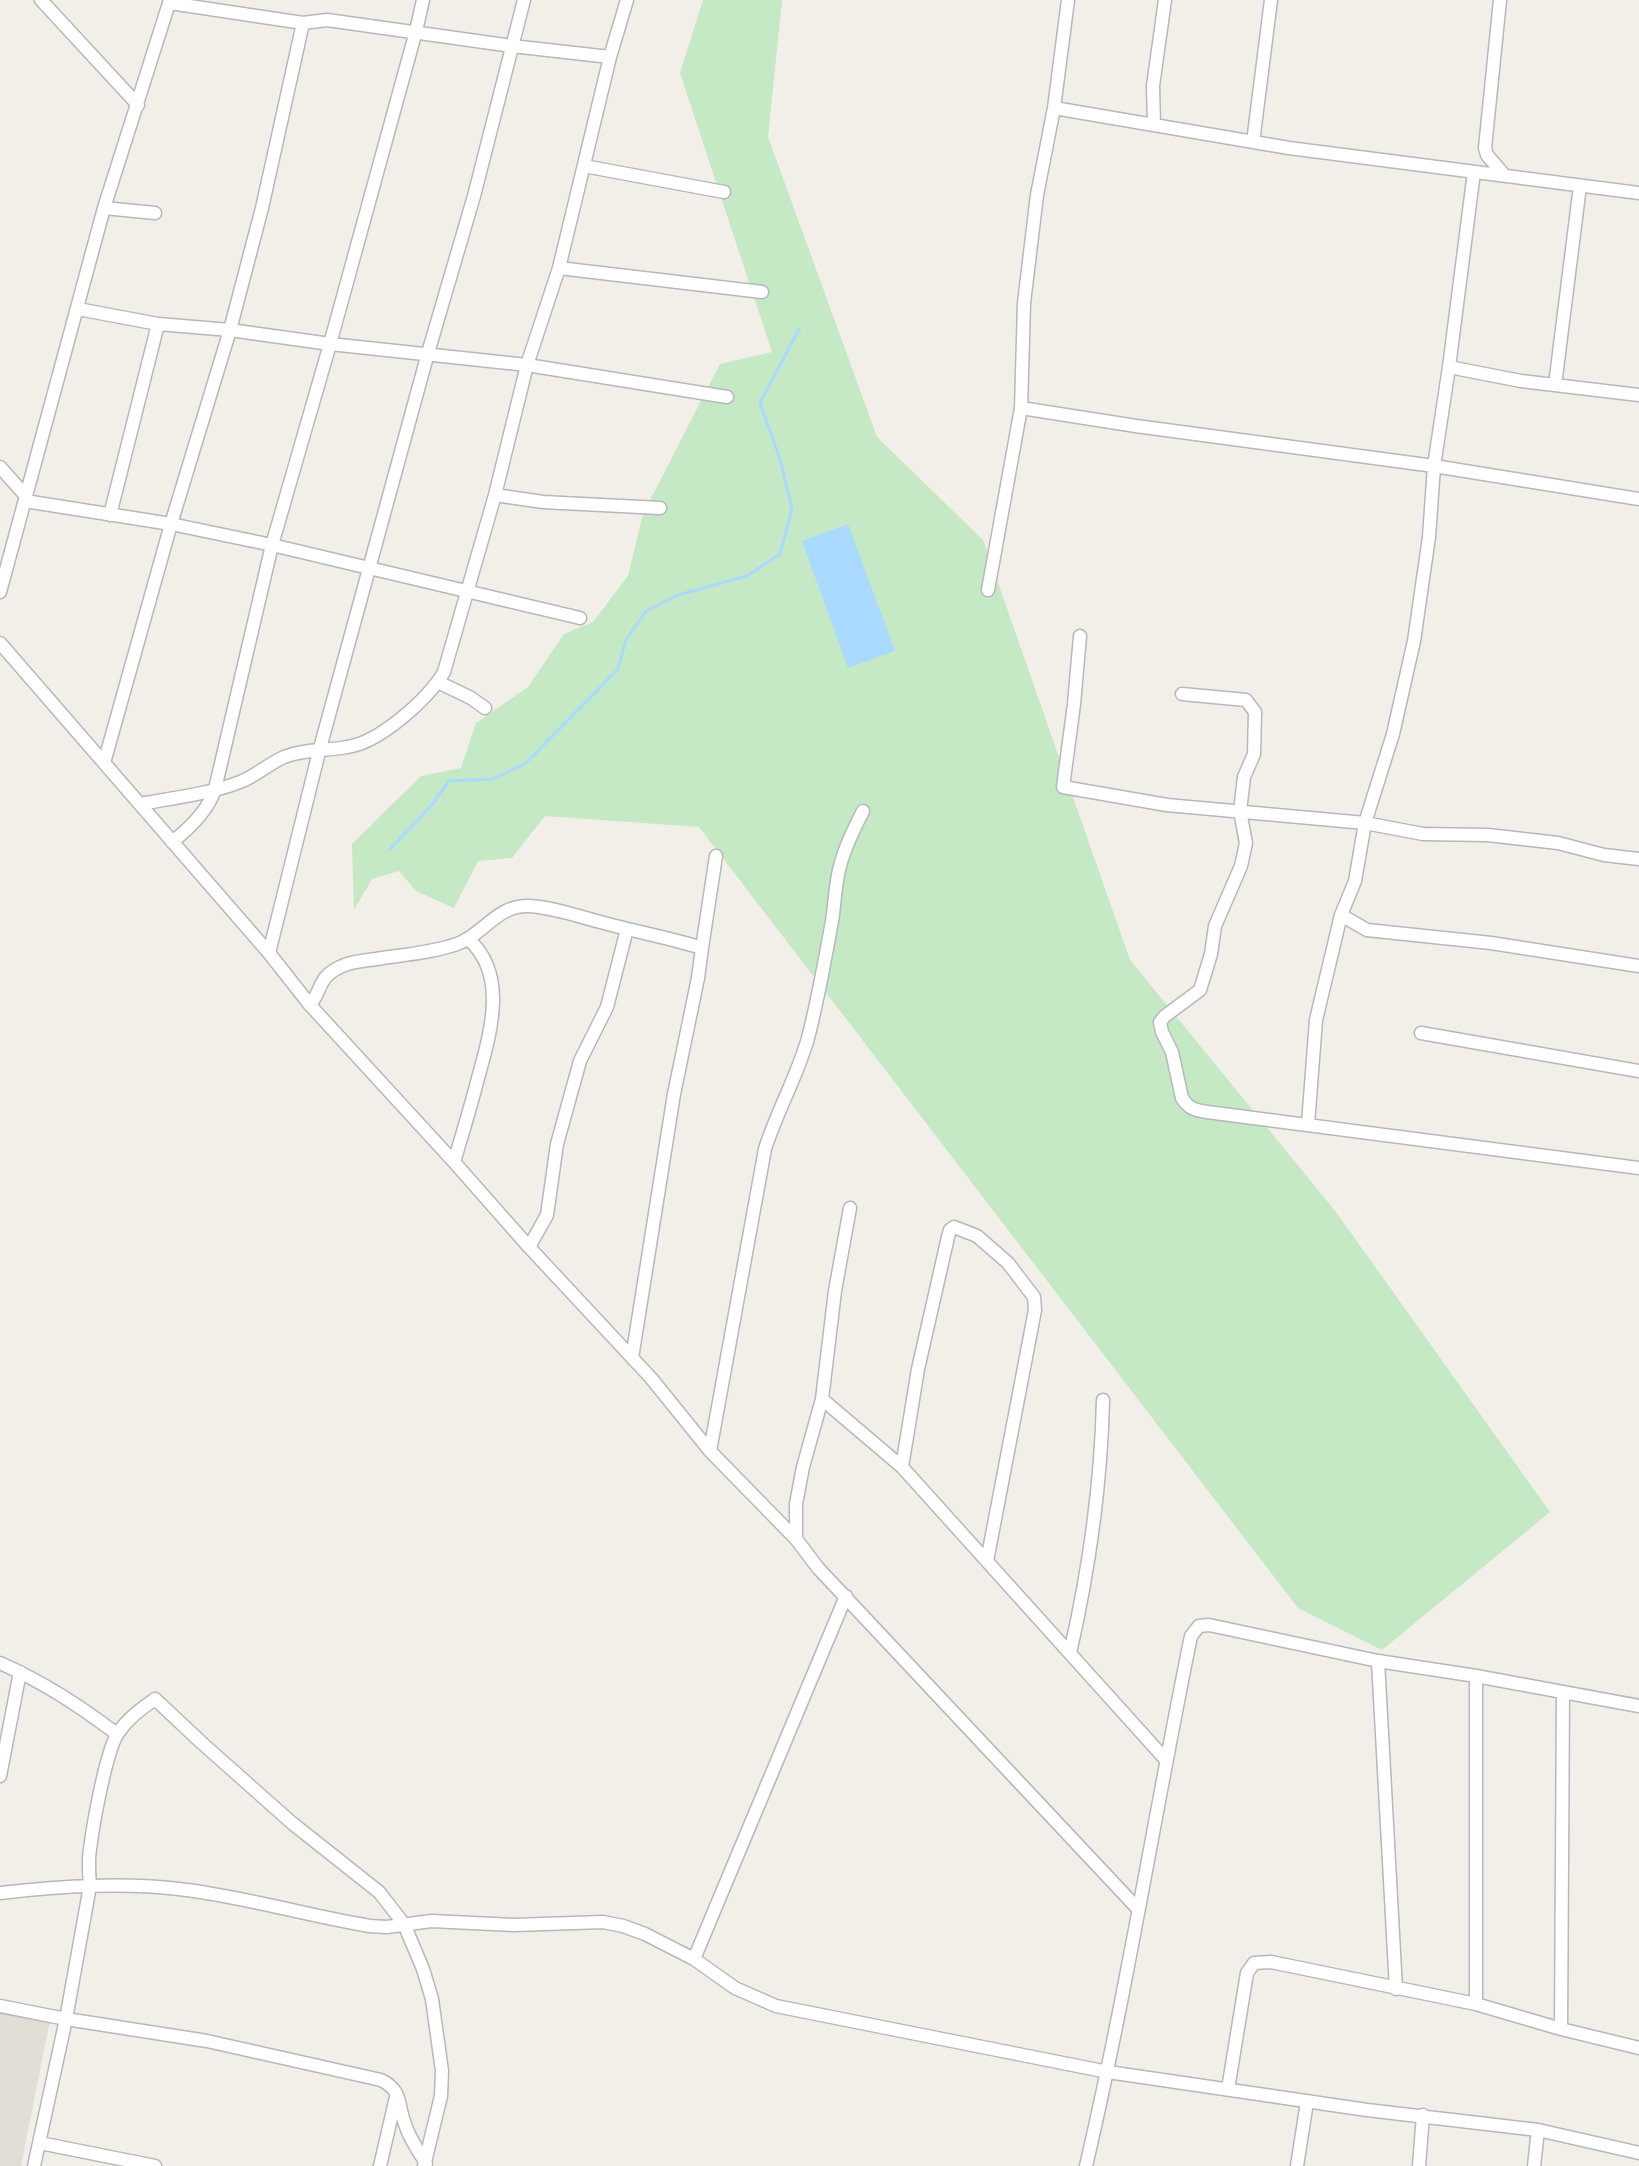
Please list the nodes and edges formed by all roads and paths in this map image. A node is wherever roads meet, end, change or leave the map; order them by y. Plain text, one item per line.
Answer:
1 (41, 0) edge
2 (423, 0) edge
3 (524, 0) edge
4 (627, 0) edge
5 (1068, 0) edge
6 (1165, 0) edge
7 (1272, 0) edge
8 (1500, 0) edge
9 (170, 1) edge
10 (303, 23) junction
11 (416, 31) junction
12 (512, 46) junction
13 (610, 57) junction
14 (138, 105) junction
15 (1054, 108) junction
16 (1154, 125) junction
17 (1253, 142) junction
18 (584, 166) junction
19 (1474, 172) junction
20 (1505, 176) junction
21 (1580, 186) junction
22 (724, 192) dead end
23 (1639, 193) edge
24 (104, 208) junction
25 (155, 213) dead end
26 (559, 268) junction
27 (762, 292) dead end
28 (78, 309) junction
29 (158, 324) junction
30 (230, 330) junction
31 (330, 344) junction
32 (428, 353) junction
33 (527, 365) junction
34 (1449, 367) junction
35 (1555, 385) junction
36 (1639, 395) edge
37 (727, 397) dead end
38 (1021, 408) junction
39 (1434, 466) junction
40 (0, 467) edge
41 (495, 495) junction
42 (26, 499) junction
43 (1639, 499) edge
44 (660, 508) dead end
45 (110, 515) junction
46 (171, 524) junction
47 (272, 545) junction
48 (370, 568) junction
49 (988, 590) dead end
50 (469, 591) junction
51 (0, 592) edge
52 (580, 618) dead end
53 (1080, 636) dead end
54 (0, 643) edge
55 (438, 682) junction
56 (1182, 694) dead end
57 (485, 708) dead end
58 (320, 748) junction
59 (104, 763) junction
60 (215, 789) junction
61 (140, 804) junction
62 (863, 811) dead end
63 (1240, 811) junction
64 (1365, 823) junction
65 (172, 842) junction
66 (716, 856) dead end
67 (1639, 859) edge
68 (1341, 915) junction
69 (627, 929) junction
70 (468, 939) junction
71 (702, 948) junction
72 (268, 953) junction
73 (1639, 966) edge
74 (310, 1005) junction
75 (1421, 1033) dead end
76 (1639, 1071) edge
77 (1308, 1124) junction
78 (454, 1162) junction
79 (1639, 1168) edge
80 (850, 1208) dead end
81 (530, 1247) junction
82 (632, 1358) junction
83 (822, 1399) junction
84 (1103, 1400) dead end
85 (710, 1451) junction
86 (902, 1467) junction
87 (796, 1539) junction
88 (987, 1561) junction
89 (846, 1596) junction
90 (1070, 1653) junction
91 (1378, 1661) junction
92 (0, 1663) edge
93 (20, 1672) junction
94 (1476, 1676) junction
95 (1563, 1692) junction
96 (1639, 1706) edge
97 (117, 1734) junction
98 (1166, 1760) junction
99 (0, 1776) edge
100 (90, 1886) junction
101 (0, 1893) edge
102 (1138, 1910) junction
103 (404, 1924) junction
104 (694, 1959) junction
105 (1396, 1989) junction
106 (1476, 2004) junction
107 (0, 2006) edge
108 (66, 2019) junction
109 (1561, 2029) junction
110 (1639, 2048) edge
111 (1108, 2072) junction
112 (1228, 2089) junction
113 (397, 2092) junction
114 (1307, 2102) junction
115 (1423, 2115) junction
116 (1538, 2130) junction
117 (40, 2144) junction
118 (1639, 2153) edge
119 (425, 2164) edge
120 (34, 2166) edge
121 (155, 2166) edge
122 (380, 2166) edge
123 (1086, 2166) edge
124 (1297, 2166) edge
125 (1419, 2166) edge
126 (1534, 2166) edge

1 - 14 street
2 - 11 street
3 - 12 street
4 - 13 street
5 - 15 street
6 - 16 street
7 - 17 street
8 - 20 street
9 - 10 street
9 - 14 street
10 - 11 street
10 - 30 street
11 - 12 street
11 - 31 street
12 - 13 street
12 - 32 street
13 - 18 street
14 - 24 street
15 - 16 street
15 - 38 street
16 - 17 street
17 - 19 street
18 - 22 street
18 - 26 street
19 - 20 street
19 - 34 street
20 - 21 street
21 - 23 street
21 - 35 street
24 - 25 street
24 - 28 street
26 - 27 street
26 - 33 street
28 - 29 street
28 - 42 street
29 - 30 street
29 - 45 street
30 - 31 street
30 - 46 street
31 - 32 street
31 - 47 street
32 - 33 street
32 - 48 street
33 - 37 street
33 - 41 street
34 - 35 street
34 - 39 street
35 - 36 street
38 - 39 street
38 - 49 street
39 - 43 street
39 - 64 street
40 - 42 street
41 - 44 street
41 - 50 street
42 - 45 street
42 - 51 street
45 - 46 street
46 - 47 street
46 - 59 street
47 - 48 street
47 - 60 street
48 - 50 street
48 - 58 street
50 - 52 street
50 - 55 street
53 - 63 street
54 - 59 street
55 - 57 street
55 - 58 street
56 - 63 street
58 - 60 street
58 - 72 street
59 - 61 street
60 - 61 street
60 - 65 street
61 - 65 street
62 - 85 street
63 - 64 street
63 - 77 street
64 - 67 street
64 - 68 street
65 - 72 street
66 - 71 street
68 - 73 street
68 - 77 street
69 - 70 street
69 - 71 street
69 - 81 street
70 - 74 street
70 - 78 street
71 - 82 street
72 - 74 street
74 - 78 street
75 - 76 street
77 - 79 street
78 - 81 street
80 - 83 street
81 - 82 street
82 - 85 street
83 - 86 street
83 - 87 street
84 - 90 street
85 - 87 street
86 - 88 street
86 - 88 street
87 - 89 street
88 - 90 street
89 - 102 street
89 - 104 street
90 - 98 street
91 - 94 street
91 - 98 street
91 - 105 street
92 - 93 street
93 - 97 street
93 - 99 street
94 - 95 street
94 - 106 street
95 - 96 street
95 - 109 street
97 - 100 street
97 - 103 street
98 - 102 street
100 - 101 street
100 - 103 street
100 - 108 street
102 - 111 street
103 - 104 street
103 - 119 street
104 - 111 street
105 - 106 street
105 - 112 street
106 - 109 street
107 - 108 street
108 - 113 street
108 - 117 street
109 - 110 street
111 - 112 street
111 - 123 street
112 - 114 street
113 - 119 street
113 - 122 street
114 - 115 street
114 - 124 street
115 - 116 street
115 - 125 street
116 - 118 street
116 - 126 street
117 - 120 street
117 - 121 street

